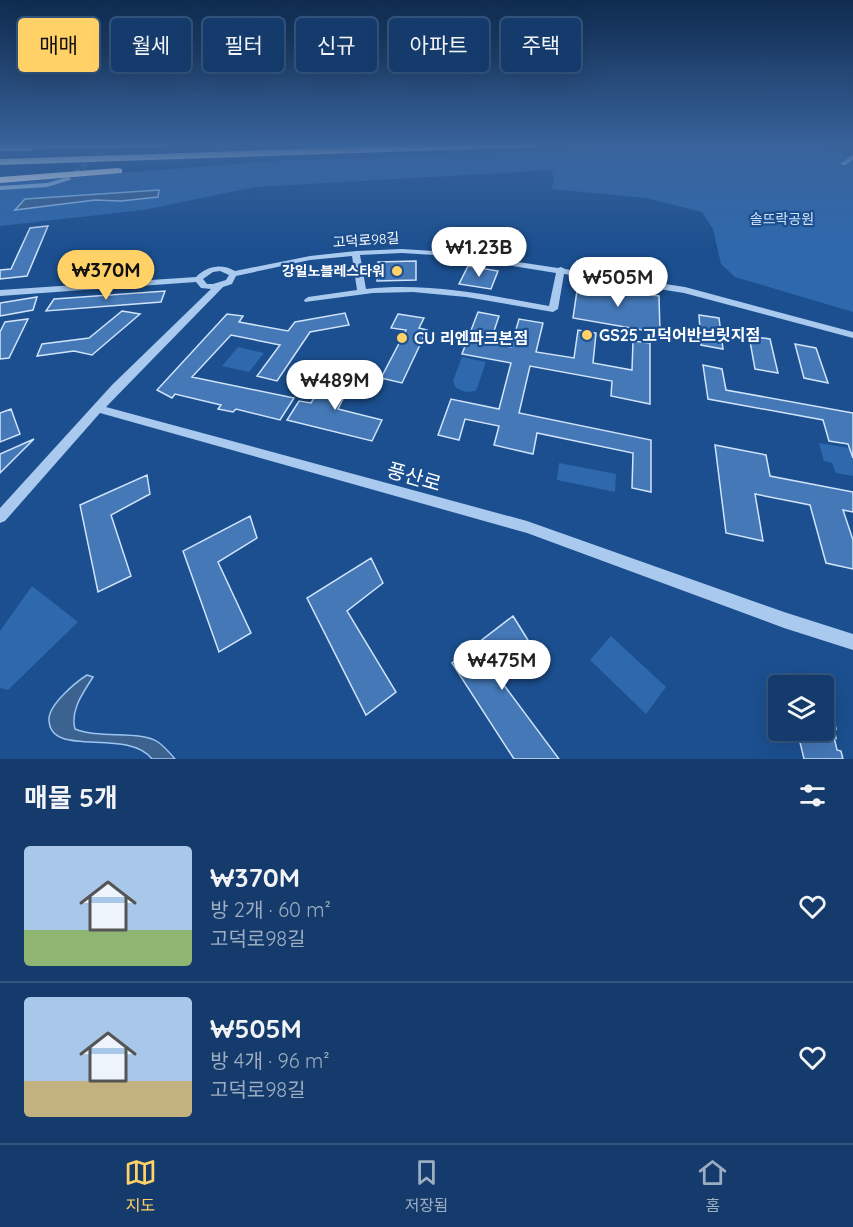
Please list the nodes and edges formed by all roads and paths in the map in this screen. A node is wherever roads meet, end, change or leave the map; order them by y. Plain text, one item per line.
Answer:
1 (29, 179) edge
2 (67, 179) tunnel mouth
3 (1, 182) edge
4 (356, 253) junction
5 (561, 270) junction
6 (233, 274) junction
7 (198, 279) junction
8 (219, 286) junction
9 (362, 292) junction
10 (0, 293) edge
11 (308, 300) dead end
12 (853, 335) edge
13 (99, 409) junction
14 (0, 517) edge
15 (853, 642) edge

1 - 3 highway
2 - 3 street
4 - 5 street, 고덕로98길
4 - 6 street, 고덕로98길
4 - 9 street
5 - 9 street
5 - 12 street, 고덕로98길
6 - 7 street
6 - 8 street
7 - 8 street
7 - 10 street
8 - 13 street
9 - 11 street
13 - 14 street
13 - 15 street, 풍산로

